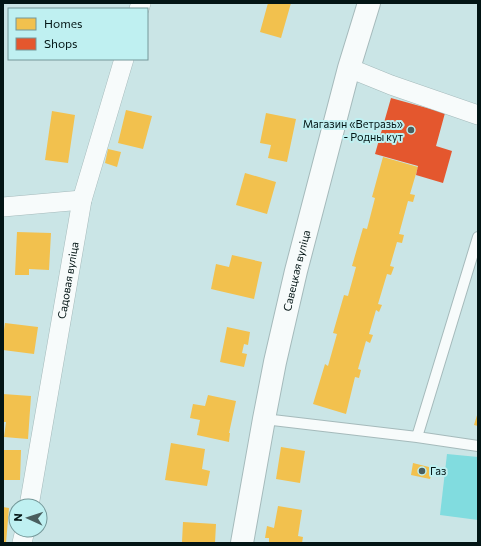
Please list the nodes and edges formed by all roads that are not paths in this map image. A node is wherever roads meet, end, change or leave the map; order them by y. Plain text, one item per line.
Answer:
1 (369, 3) edge
2 (124, 60) edge
3 (349, 68) junction
4 (478, 115) edge
5 (82, 200) junction
6 (3, 207) edge
7 (478, 237) edge
8 (264, 419) junction
9 (417, 437) junction
10 (478, 446) edge
11 (30, 498) edge
12 (242, 543) edge

1 - 3 street, Савецкая вуліца
2 - 5 street, Садовая вуліца
3 - 4 street
3 - 8 street, Савецкая вуліца
5 - 6 street
5 - 11 street, Садовая вуліца
7 - 9 lane
8 - 9 lane
8 - 12 street, Савецкая вуліца
9 - 10 lane

